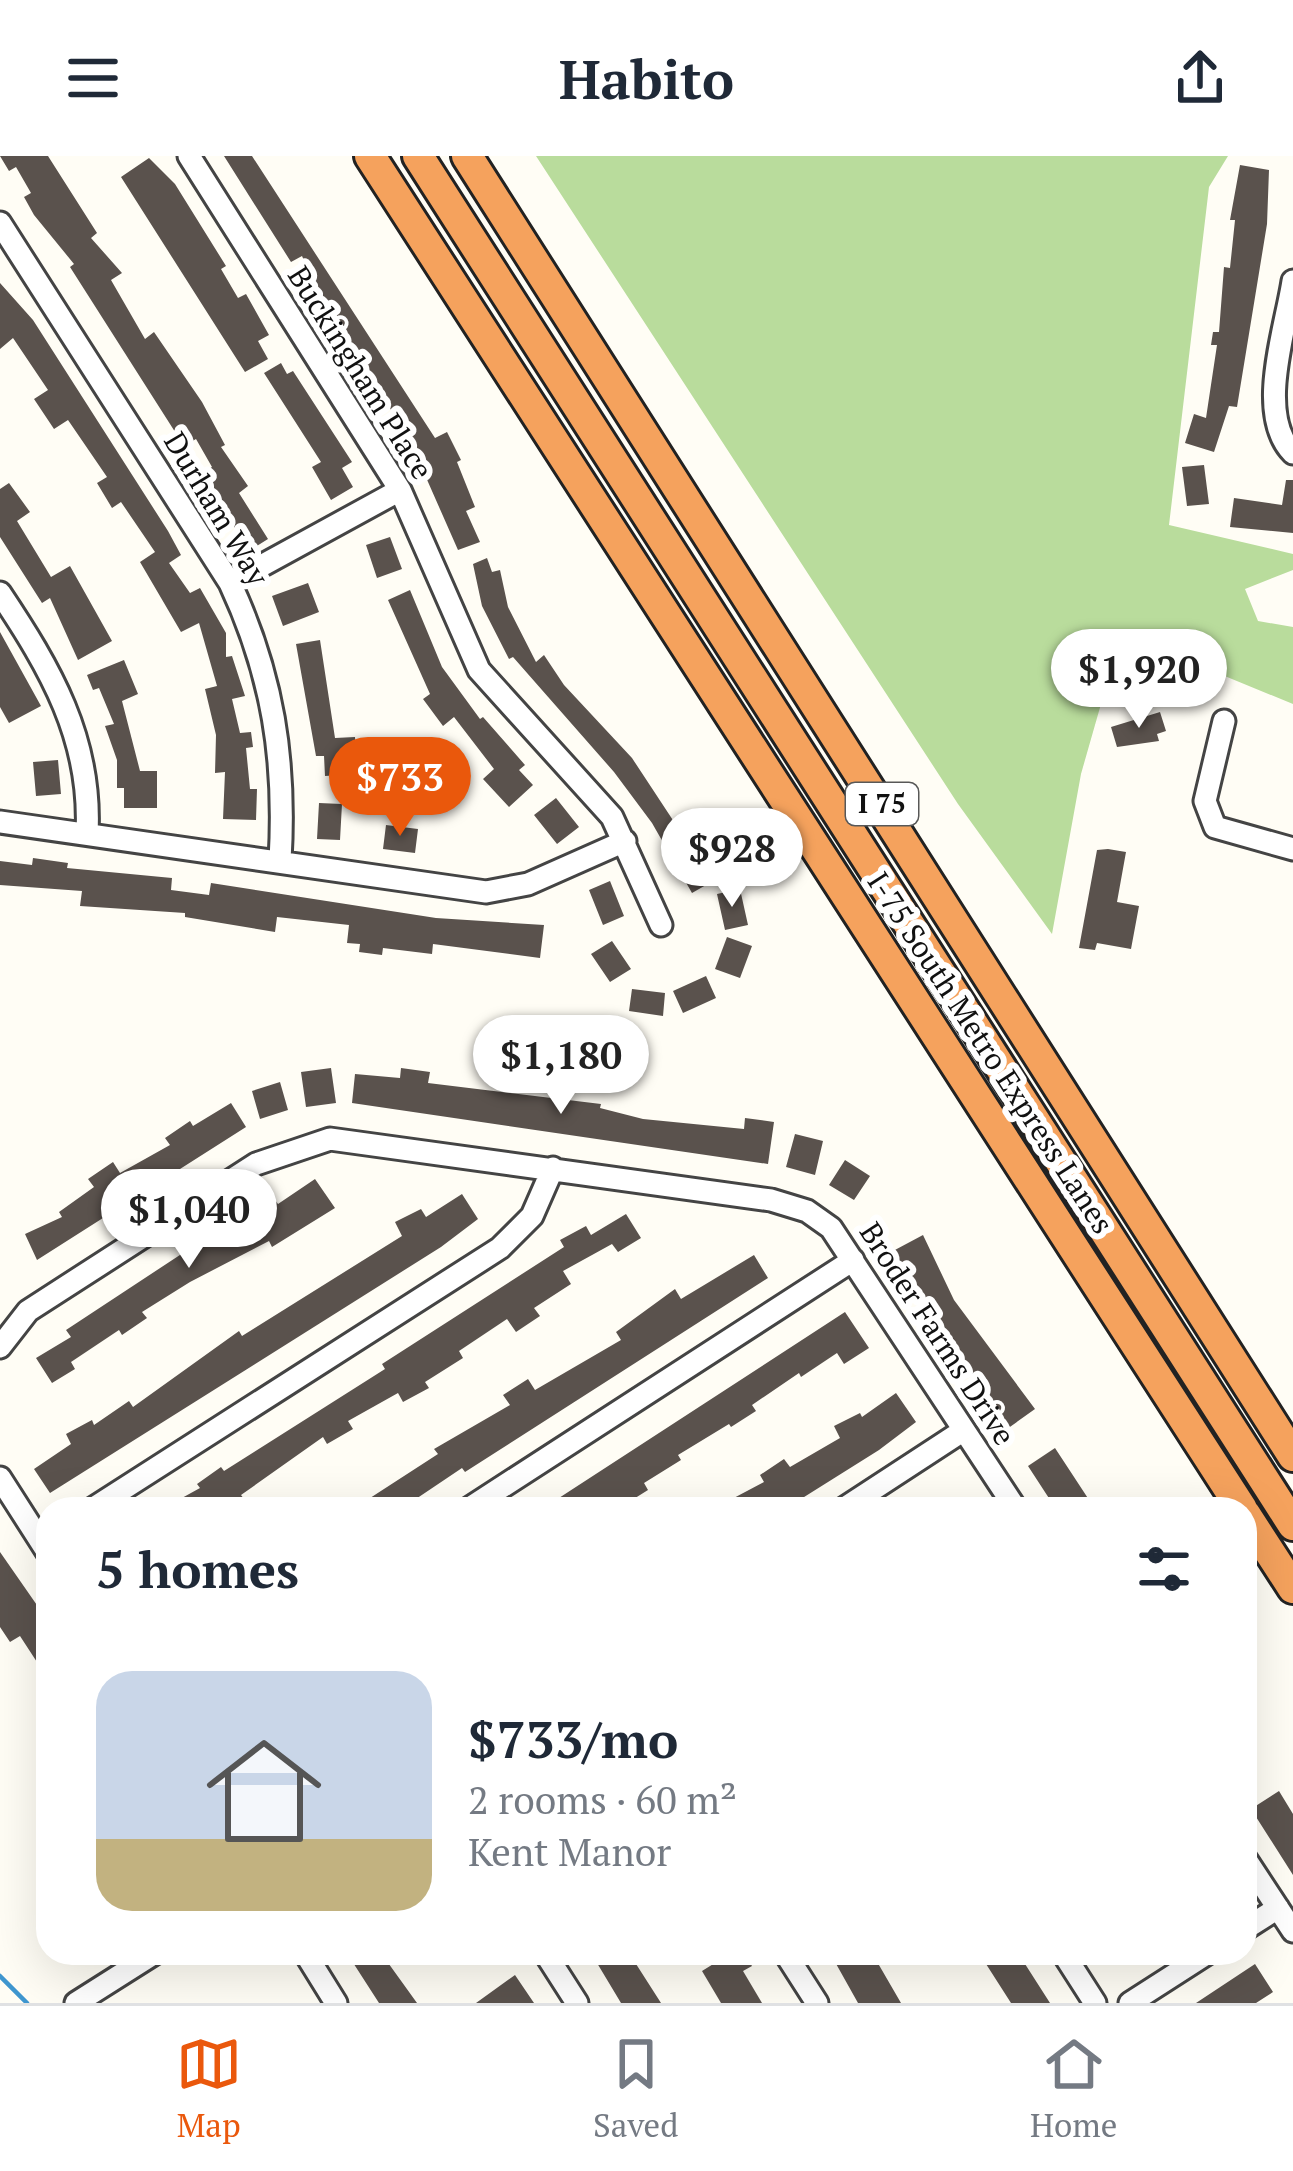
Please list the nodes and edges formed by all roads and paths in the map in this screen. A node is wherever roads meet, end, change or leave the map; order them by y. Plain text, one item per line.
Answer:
1 (189, 156) edge
2 (370, 156) edge
3 (418, 156) edge
4 (467, 156) edge
5 (0, 223) edge
6 (1293, 285) edge
7 (1293, 453) edge
8 (400, 490) junction
9 (230, 583) junction
10 (0, 592) edge
11 (1224, 721) dead end
12 (0, 822) edge
13 (87, 833) junction
14 (626, 841) junction
15 (1293, 849) edge
16 (280, 861) junction
17 (661, 925) dead end
18 (553, 1168) junction
19 (853, 1260) junction
20 (0, 1347) edge
21 (964, 1430) junction
22 (1293, 1456) edge
23 (0, 1478) edge
24 (111, 1497) edge
25 (487, 1497) edge
26 (861, 1497) edge
27 (1008, 1497) edge
28 (1233, 1497) edge
29 (1293, 1525) edge
30 (36, 1530) edge
31 (1257, 1533) edge
32 (1293, 1588) edge
33 (1257, 1876) edge
34 (1278, 1908) junction
35 (1257, 1921) edge
36 (1293, 1931) edge
37 (136, 1965) edge
38 (312, 1965) edge
39 (553, 1965) edge
40 (793, 1965) edge
41 (1071, 1965) edge
42 (1189, 1965) edge
43 (76, 2003) edge
44 (336, 2003) edge
45 (578, 2003) edge
46 (817, 2003) edge
47 (1095, 2003) edge
48 (1130, 2003) edge

1 - 8 street, Buckingham Place
2 - 28 highway, I 75
3 - 29 highway, I-75 South Metro Express Lanes
4 - 22 highway, I 75
5 - 9 street, Durham Way
6 - 7 street
8 - 9 street
8 - 14 street, Buckingham Place
9 - 16 street, Durham Way
10 - 13 street
11 - 15 street
12 - 13 street
13 - 16 street
14 - 16 street
14 - 17 street, Buckingham Place
18 - 19 street, Broder Farms Drive
18 - 20 street, Broder Farms Drive
18 - 24 street
19 - 21 street, Broder Farms Drive
19 - 25 street
21 - 26 street
21 - 27 street, Broder Farms Drive
23 - 30 street
31 - 32 highway, I 75
33 - 34 street
34 - 35 street
34 - 36 street
37 - 43 street
38 - 44 street
39 - 45 street
40 - 46 street
41 - 47 street
42 - 48 street

